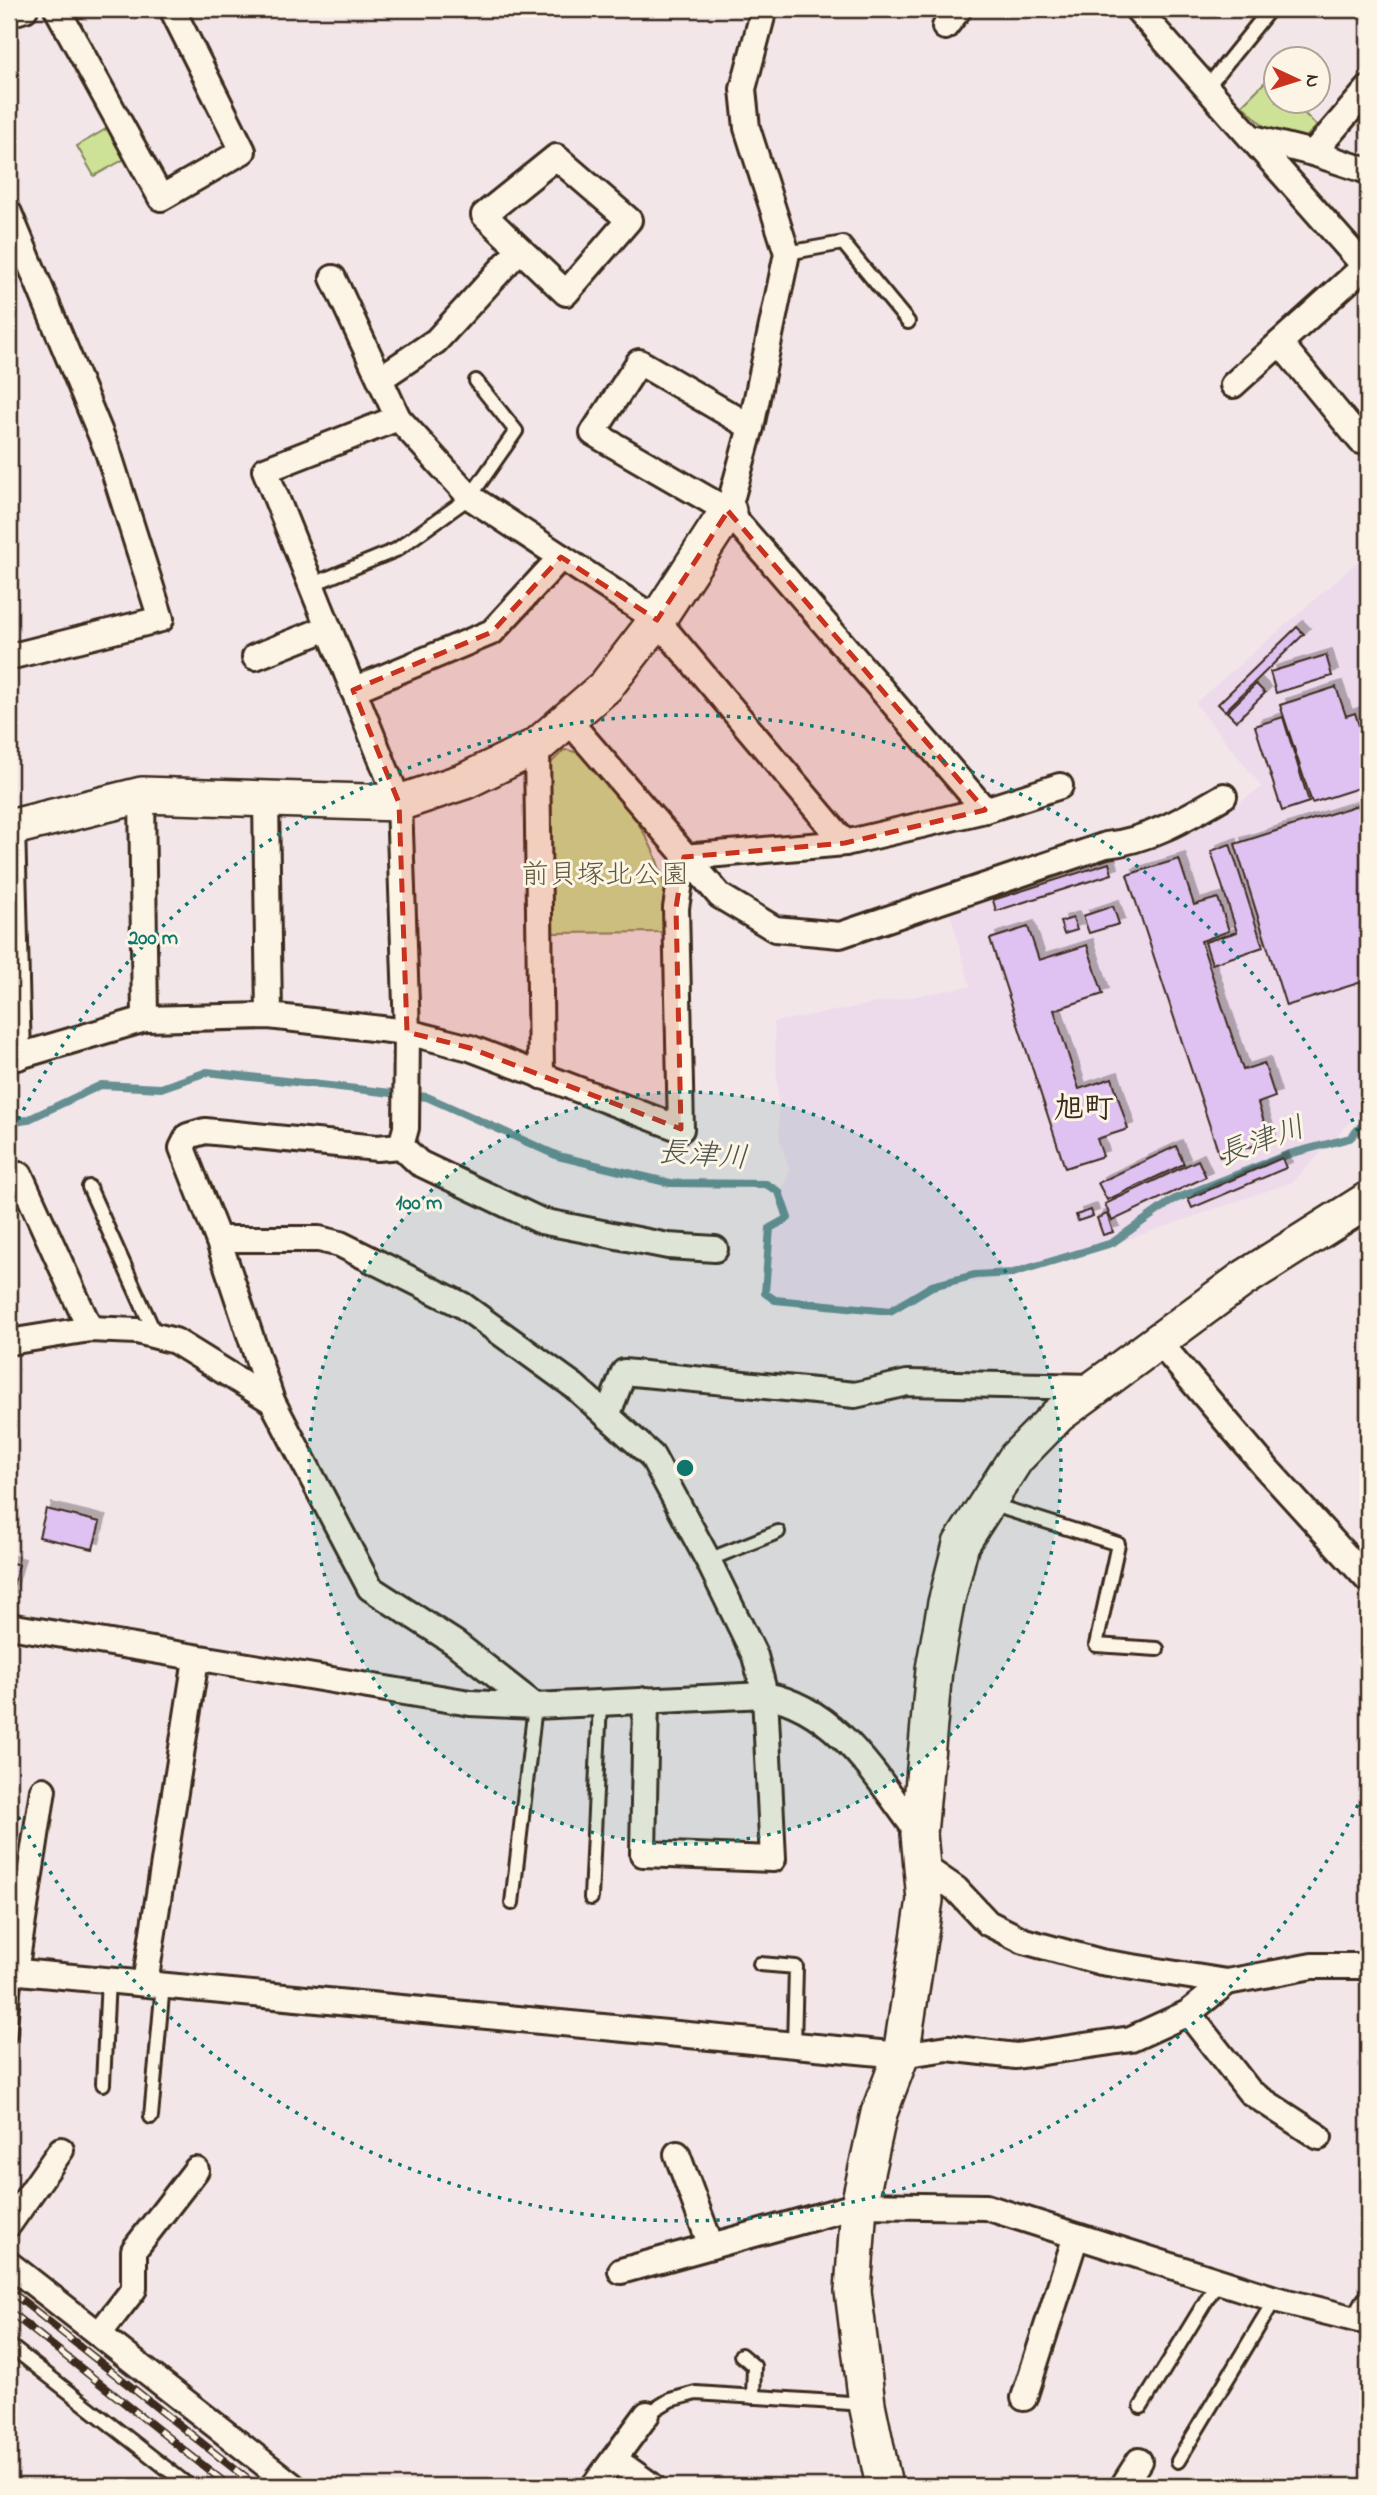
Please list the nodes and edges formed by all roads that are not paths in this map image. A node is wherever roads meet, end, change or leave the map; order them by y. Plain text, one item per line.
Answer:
1 (25, 9) edge
2 (57, 9) edge
3 (172, 9) edge
4 (764, 9) edge
5 (1138, 9) edge
6 (1270, 9) edge
7 (9, 14) edge
8 (1208, 86) junction
9 (1368, 89) edge
10 (1253, 138) junction
11 (1313, 153) junction
12 (1368, 171) edge
13 (9, 213) edge
14 (519, 250) junction
15 (787, 253) junction
16 (1367, 268) edge
17 (333, 278) dead end
18 (908, 322) dead end
19 (1280, 343) junction
20 (381, 378) junction
21 (476, 381) dead end
22 (1233, 385) dead end
23 (398, 418) junction
24 (751, 428) junction
25 (1361, 441) dead end
26 (470, 497) junction
27 (728, 511) junction
28 (561, 557) junction
29 (311, 585) junction
30 (657, 620) junction
31 (328, 628) junction
32 (9, 656) edge
33 (255, 657) dead end
34 (353, 690) junction
35 (569, 721) junction
36 (537, 747) junction
37 (1060, 786) dead end
38 (142, 795) junction
39 (1224, 796) dead end
40 (266, 799) junction
41 (399, 803) junction
42 (985, 810) junction
43 (10, 828) edge
44 (845, 843) junction
45 (684, 857) junction
46 (269, 1016) junction
47 (145, 1019) junction
48 (407, 1032) junction
49 (13, 1058) edge
50 (541, 1076) junction
51 (401, 1146) junction
52 (9, 1180) edge
53 (89, 1187) dead end
54 (1368, 1200) edge
55 (218, 1239) junction
56 (716, 1249) dead end
57 (90, 1329) junction
58 (156, 1336) junction
59 (9, 1342) edge
60 (1159, 1342) junction
61 (1096, 1387) junction
62 (272, 1401) junction
63 (607, 1416) junction
64 (986, 1503) junction
65 (778, 1532) dead end
66 (708, 1560) junction
67 (1368, 1580) edge
68 (9, 1626) edge
69 (1157, 1649) dead end
70 (196, 1659) junction
71 (765, 1695) junction
72 (646, 1700) junction
73 (600, 1703) junction
74 (536, 1706) junction
75 (43, 1790) dead end
76 (921, 1850) junction
77 (591, 1898) dead end
78 (512, 1903) dead end
79 (760, 1964) dead end
80 (1368, 1966) edge
81 (12, 1971) edge
82 (108, 1979) junction
83 (1227, 1982) junction
84 (154, 1983) junction
85 (1188, 2013) junction
86 (9, 2037) edge
87 (794, 2046) junction
88 (901, 2055) junction
89 (103, 2084) dead end
90 (151, 2117) dead end
91 (1319, 2137) dead end
92 (61, 2150) dead end
93 (677, 2154) dead end
94 (196, 2170) dead end
95 (859, 2205) junction
96 (9, 2224) edge
97 (1076, 2236) junction
98 (712, 2246) junction
99 (9, 2264) edge
100 (621, 2271) dead end
101 (1218, 2281) junction
102 (1275, 2299) junction
103 (1368, 2304) edge
104 (99, 2334) junction
105 (9, 2345) edge
106 (741, 2355) dead end
107 (753, 2397) junction
108 (1024, 2398) dead end
109 (867, 2404) junction
110 (1141, 2407) dead end
111 (647, 2414) joint
112 (614, 2459) junction
113 (1178, 2461) dead end
114 (1139, 2462) dead end
115 (189, 2486) edge
116 (293, 2486) edge
117 (594, 2486) edge
118 (652, 2486) edge
119 (884, 2486) edge
120 (1123, 2486) edge

1 - 7 street
2 - 3 street
4 - 15 street
5 - 8 street
6 - 8 lane
8 - 10 street
9 - 11 street
10 - 11 street
10 - 16 street
11 - 12 street
13 - 32 street
14 - 14 street
14 - 20 street
15 - 18 lane
15 - 24 street
16 - 19 street
17 - 20 street
19 - 22 street
19 - 25 street
20 - 23 street
21 - 26 lane
23 - 26 street
23 - 29 street
24 - 27 street
24 - 27 street
26 - 28 street
26 - 29 lane
27 - 30 street
27 - 42 street
28 - 30 street
28 - 34 street
29 - 31 street
30 - 35 street
30 - 44 street
31 - 33 street
31 - 34 street
34 - 41 street
35 - 36 street
35 - 45 street
36 - 41 street
36 - 50 street
37 - 42 street
38 - 40 street
38 - 43 street
38 - 47 street
39 - 45 street
40 - 41 street
40 - 46 street
41 - 48 street
42 - 44 street
43 - 49 street
44 - 45 street
45 - 50 street
46 - 47 street
46 - 48 street
47 - 49 street
48 - 50 street
48 - 51 street
51 - 55 street
51 - 56 street
52 - 57 street
53 - 58 lane
54 - 60 street
55 - 62 street
55 - 63 street
57 - 58 street
57 - 59 street
58 - 62 street
60 - 61 street
60 - 67 street
61 - 63 street
61 - 64 street
62 - 74 street
63 - 66 street
64 - 69 lane
64 - 76 street
65 - 66 lane
66 - 71 street
68 - 70 street
70 - 74 street
70 - 84 street
71 - 72 street
71 - 72 street
71 - 76 street
72 - 73 street
73 - 74 street
73 - 77 lane
74 - 78 lane
75 - 81 street
76 - 83 street
76 - 88 street
79 - 87 lane
80 - 83 street
81 - 82 street
81 - 86 lane
82 - 84 street
82 - 89 lane
83 - 85 street
84 - 87 street
84 - 90 lane
85 - 88 street
85 - 91 street
87 - 88 street
88 - 95 street
92 - 96 street
93 - 98 street
94 - 104 street
95 - 97 street
95 - 98 street
95 - 109 street
97 - 101 street
97 - 108 street
98 - 100 street
99 - 104 street
101 - 102 street
101 - 110 lane
102 - 103 street
102 - 113 lane
104 - 116 street
105 - 115 lane
106 - 107 lane
107 - 109 lane
107 - 111 lane
109 - 119 street
111 - 112 street
112 - 117 street
112 - 118 street
114 - 120 street

